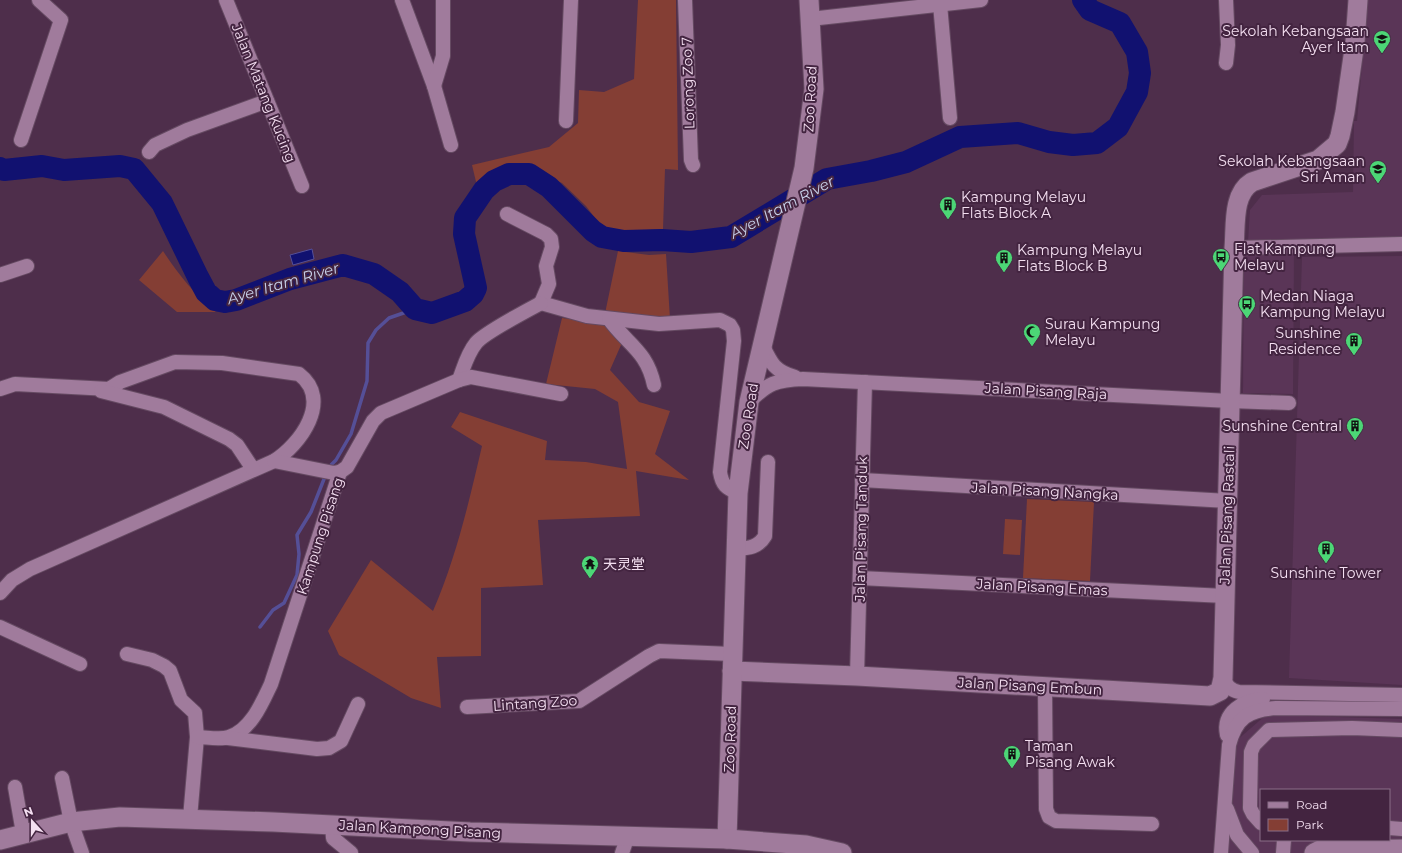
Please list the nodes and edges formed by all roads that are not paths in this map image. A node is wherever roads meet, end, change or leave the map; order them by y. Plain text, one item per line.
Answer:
1 (38, 0) edge
2 (226, 0) edge
3 (402, 0) edge
4 (443, 0) edge
5 (571, 0) edge
6 (685, 0) edge
7 (809, 0) edge
8 (981, 0) edge
9 (1226, 0) edge
10 (1358, 0) edge
11 (940, 4) junction
12 (810, 19) junction
13 (1226, 63) dead end
14 (434, 86) junction
15 (267, 101) junction
16 (950, 118) dead end
17 (566, 121) dead end
18 (21, 140) dead end
19 (451, 145) dead end
20 (149, 152) dead end
21 (693, 165) dead end
22 (302, 186) dead end
23 (507, 214) dead end
24 (1402, 244) edge
25 (1234, 248) junction
26 (27, 266) dead end
27 (0, 275) edge
28 (542, 304) junction
29 (609, 319) junction
30 (762, 344) junction
31 (803, 379) junction
32 (459, 380) junction
33 (865, 382) junction
34 (654, 385) dead end
35 (0, 389) edge
36 (95, 389) junction
37 (562, 394) dead end
38 (1230, 401) junction
39 (749, 402) junction
40 (1289, 403) dead end
41 (274, 461) junction
42 (768, 462) dead end
43 (253, 469) junction
44 (331, 472) junction
45 (862, 480) junction
46 (738, 493) junction
47 (1228, 501) junction
48 (735, 549) junction
49 (860, 578) junction
50 (0, 593) edge
51 (1225, 596) junction
52 (0, 627) edge
53 (127, 654) dead end
54 (732, 663) junction
55 (80, 664) dead end
56 (858, 676) junction
57 (1223, 678) junction
58 (1045, 687) junction
59 (1309, 693) junction
60 (1402, 695) edge
61 (358, 704) dead end
62 (467, 707) dead end
63 (1396, 708) edge
64 (1240, 712) junction
65 (1396, 730) edge
66 (197, 737) junction
67 (228, 738) junction
68 (62, 778) dead end
69 (15, 787) dead end
70 (1225, 803) junction
71 (190, 818) junction
72 (71, 822) junction
73 (1260, 822) edge
74 (1152, 824) dead end
75 (332, 825) junction
76 (1390, 828) edge
77 (1402, 828) edge
78 (23, 833) junction
79 (667, 837) junction
80 (727, 839) junction
81 (0, 840) edge
82 (1284, 841) edge
83 (779, 843) junction
84 (625, 845) edge
85 (1391, 845) edge
86 (82, 853) edge
87 (351, 853) edge
88 (842, 853) edge
89 (1221, 853) edge
90 (1252, 853) edge
91 (1283, 853) edge
92 (1314, 853) edge

1 - 18 street
2 - 15 street, Jalan Matang Kucing
3 - 14 street
4 - 14 street
5 - 17 street
6 - 21 street, Lorong Zoo 7
7 - 12 main road, Zoo Road
8 - 11 street
9 - 13 street
10 - 25 main road, Jalan Pisang Rastali
11 - 12 street
11 - 16 street
12 - 30 main road, Zoo Road
14 - 19 street
15 - 20 street
15 - 22 street, Jalan Matang Kucing
23 - 28 street
24 - 25 street
25 - 38 main road, Jalan Pisang Rastali
26 - 27 street
28 - 29 street
28 - 32 street
29 - 34 street
29 - 46 street
30 - 31 street, Jalan Pisang Raja
30 - 39 main road, Zoo Road
31 - 33 street, Jalan Pisang Raja
31 - 39 street, Jalan Pisang Raja
32 - 37 street, Kampung Pisang
32 - 44 street, Kampung Pisang
33 - 38 street, Jalan Pisang Raja
33 - 45 street, Jalan Pisang Tanduk
35 - 36 street
36 - 41 street
36 - 43 street
38 - 40 street, Jalan Pisang Raja
38 - 47 main road, Jalan Pisang Rastali
39 - 46 main road, Zoo Road
41 - 43 street
41 - 44 street
42 - 48 street
43 - 50 street
44 - 67 street, Kampung Pisang
45 - 47 street, Jalan Pisang Nangka
45 - 49 street, Jalan Pisang Tanduk
46 - 48 main road, Zoo Road
47 - 51 main road, Jalan Pisang Rastali
48 - 54 main road, Zoo Road
49 - 51 street, Jalan Pisang Emas
49 - 56 street, Jalan Pisang Tanduk
51 - 57 main road, Jalan Pisang Rastali
52 - 55 street
53 - 66 street
54 - 56 main road, Jalan Pisang Embun
54 - 62 street, Lintang Zoo
54 - 80 main road, Zoo Road
56 - 58 main road, Jalan Pisang Embun
57 - 58 main road, Jalan Pisang Embun
57 - 59 street
58 - 74 street
59 - 60 street
59 - 64 street
61 - 67 street
63 - 64 street
63 - 65 street
64 - 70 street
65 - 73 street
66 - 67 street
66 - 71 street
68 - 72 street
69 - 78 street
70 - 89 street
70 - 90 street
71 - 72 main road, Jalan Kampong Pisang
71 - 75 main road, Jalan Kampong Pisang
72 - 78 main road, Jalan Kampong Pisang
72 - 86 street
75 - 84 main road, Jalan Kampong Pisang
75 - 87 street
76 - 77 street
78 - 81 main road, Jalan Kampong Pisang
79 - 80 main road, Jalan Kampong Pisang
79 - 83 main road
79 - 84 main road, Jalan Kampong Pisang
80 - 83 main road, Jalan Kampong Pisang
82 - 91 street
83 - 88 main road, Jalan Kampong Pisang
85 - 92 main road

